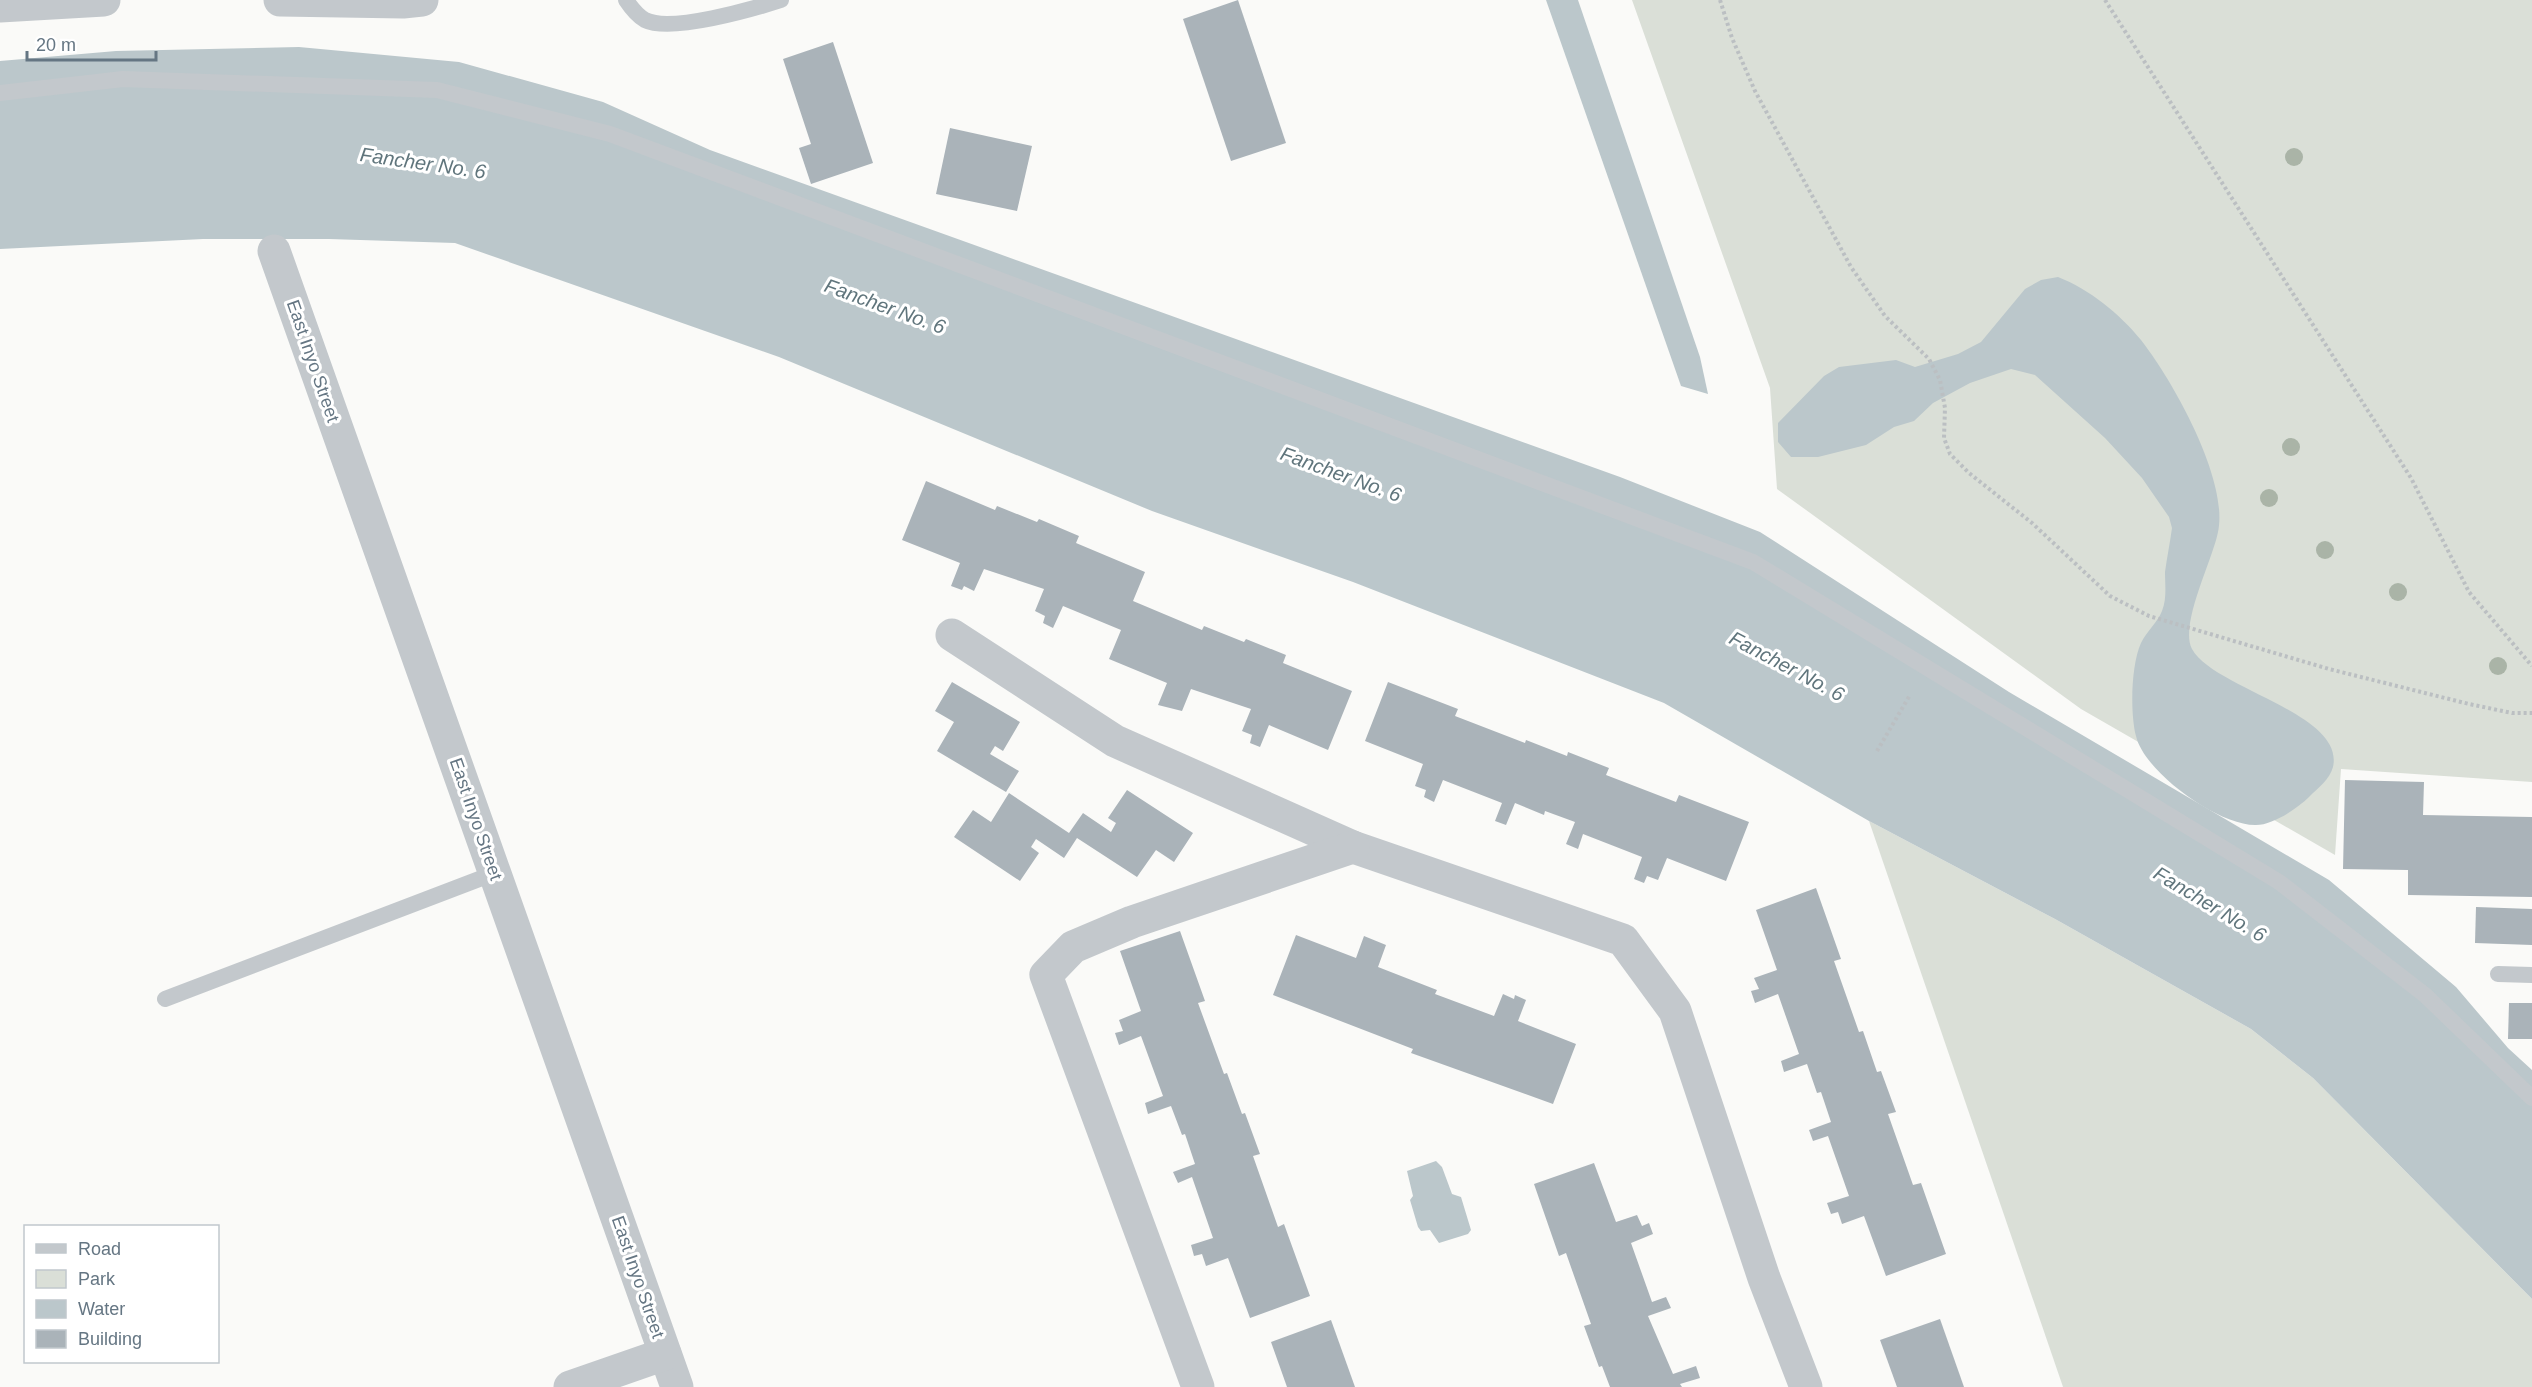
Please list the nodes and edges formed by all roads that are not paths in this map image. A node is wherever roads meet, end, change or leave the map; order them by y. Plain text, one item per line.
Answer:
1 (104, 0) edge
2 (280, 0) edge
3 (422, 0) edge
4 (626, 0) edge
5 (781, 0) edge
6 (0, 6) edge
7 (0, 93) edge
8 (274, 251) dead end
9 (952, 635) dead end
10 (1353, 847) junction
11 (495, 873) junction
12 (2498, 974) dead end
13 (2532, 975) edge
14 (165, 999) dead end
15 (2532, 1098) edge
16 (665, 1354) junction
17 (570, 1387) edge
18 (677, 1387) edge
19 (1198, 1387) edge
20 (1806, 1387) edge

1 - 6 street
2 - 3 street
4 - 5 lane
7 - 15 lane
8 - 11 street, East Inyo Street
9 - 10 street
10 - 19 street
10 - 20 street
11 - 14 lane
11 - 16 street, East Inyo Street
12 - 13 lane
16 - 17 street
16 - 18 street, East Inyo Street

